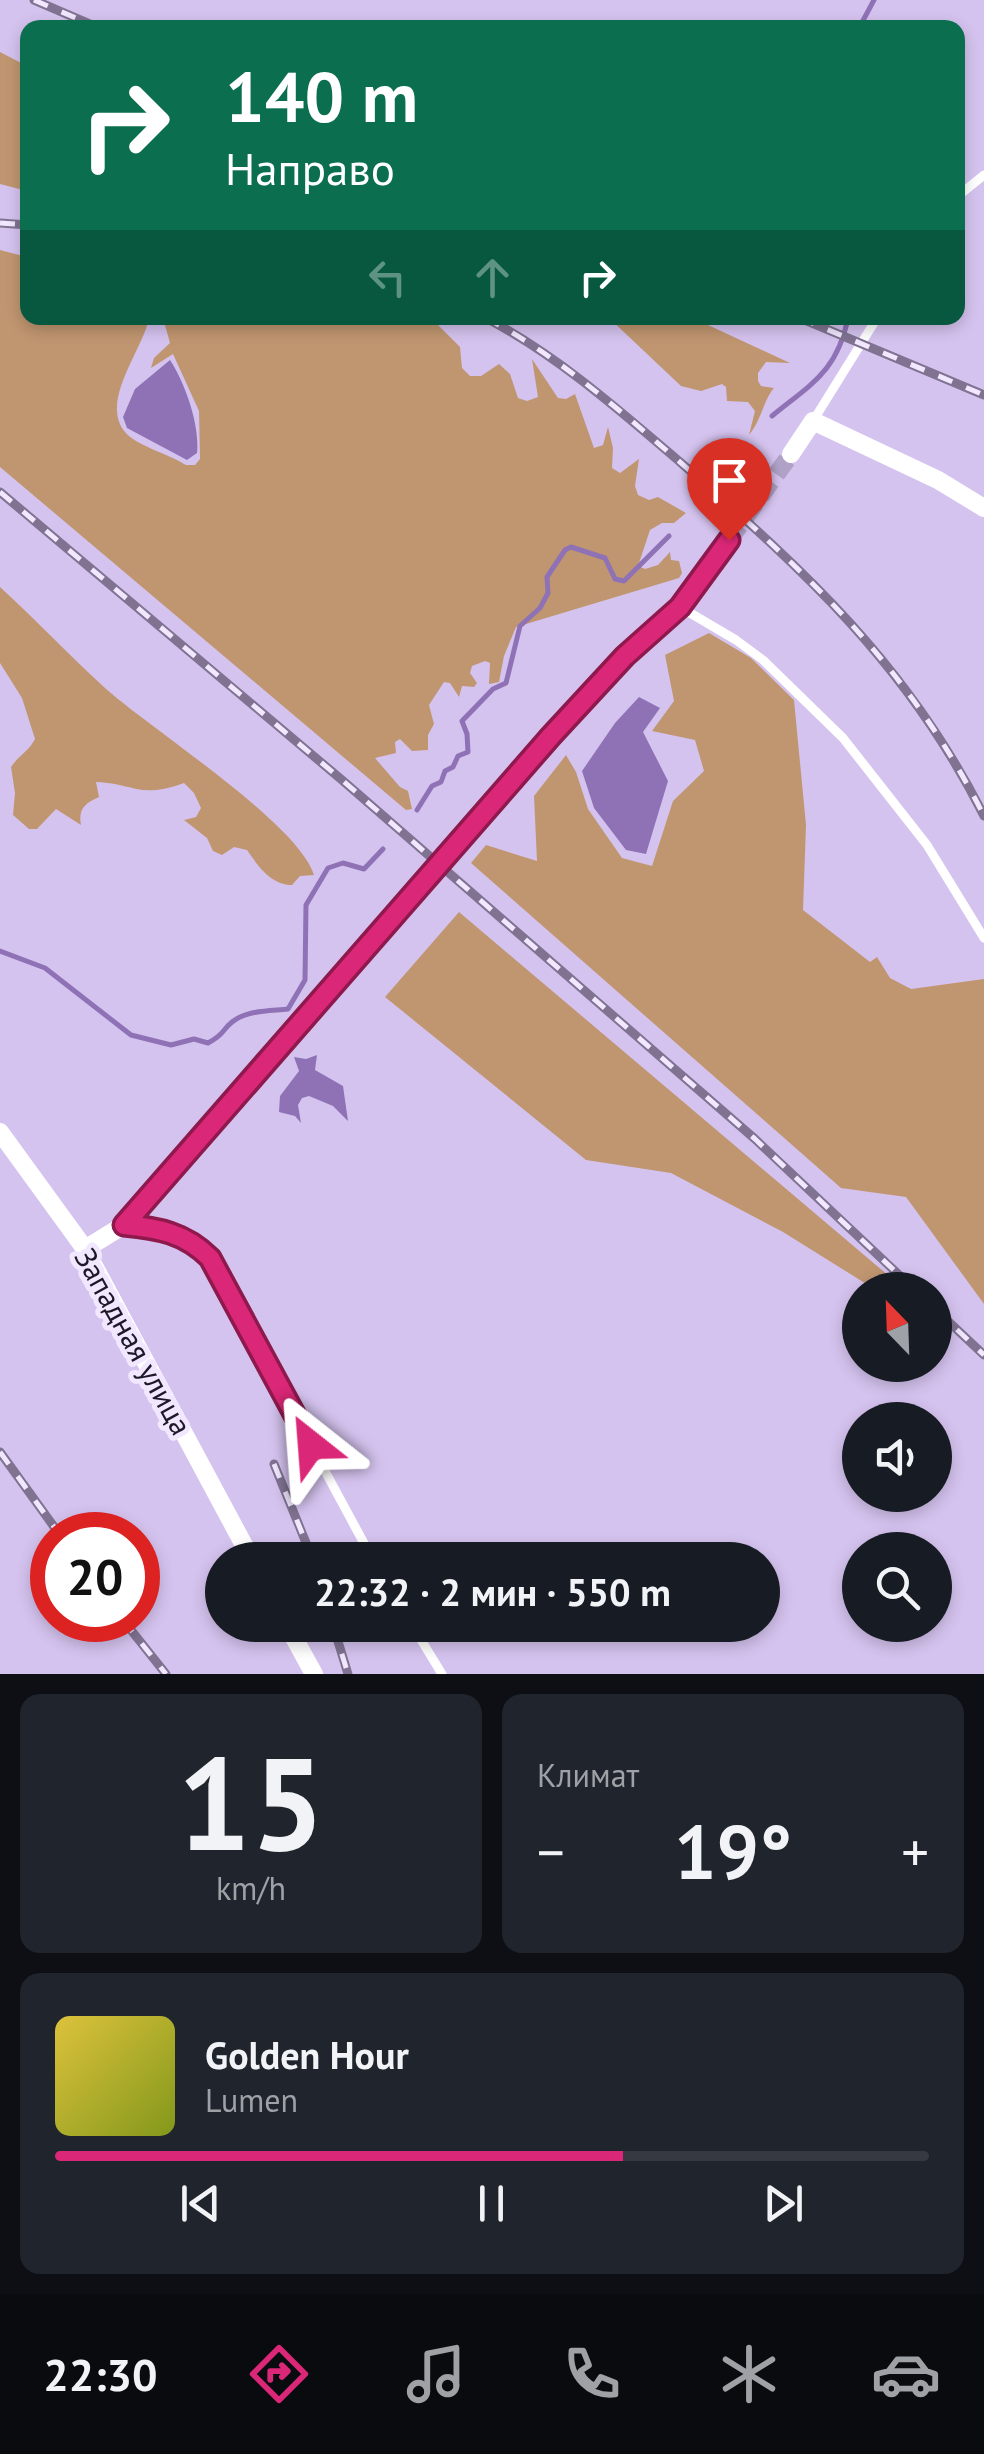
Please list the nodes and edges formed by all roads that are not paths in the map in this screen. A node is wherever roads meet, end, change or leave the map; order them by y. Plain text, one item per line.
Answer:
1 (873, 325) edge
2 (813, 421) junction
3 (791, 454) tunnel mouth
4 (984, 508) edge
5 (729, 540) tunnel mouth
6 (680, 607) junction
7 (984, 938) edge
8 (0, 1132) edge
9 (124, 1225) junction
10 (85, 1249) junction
11 (242, 1542) edge
12 (363, 1542) edge
13 (296, 1642) edge
14 (422, 1642) edge
15 (314, 1674) edge
16 (442, 1674) edge

1 - 2 lane
2 - 3 street
2 - 4 street
5 - 6 street
6 - 7 lane
6 - 9 street
8 - 10 street, Западная улица
9 - 10 street
9 - 12 lane
10 - 11 street, Западная улица
13 - 15 street
14 - 16 lane

